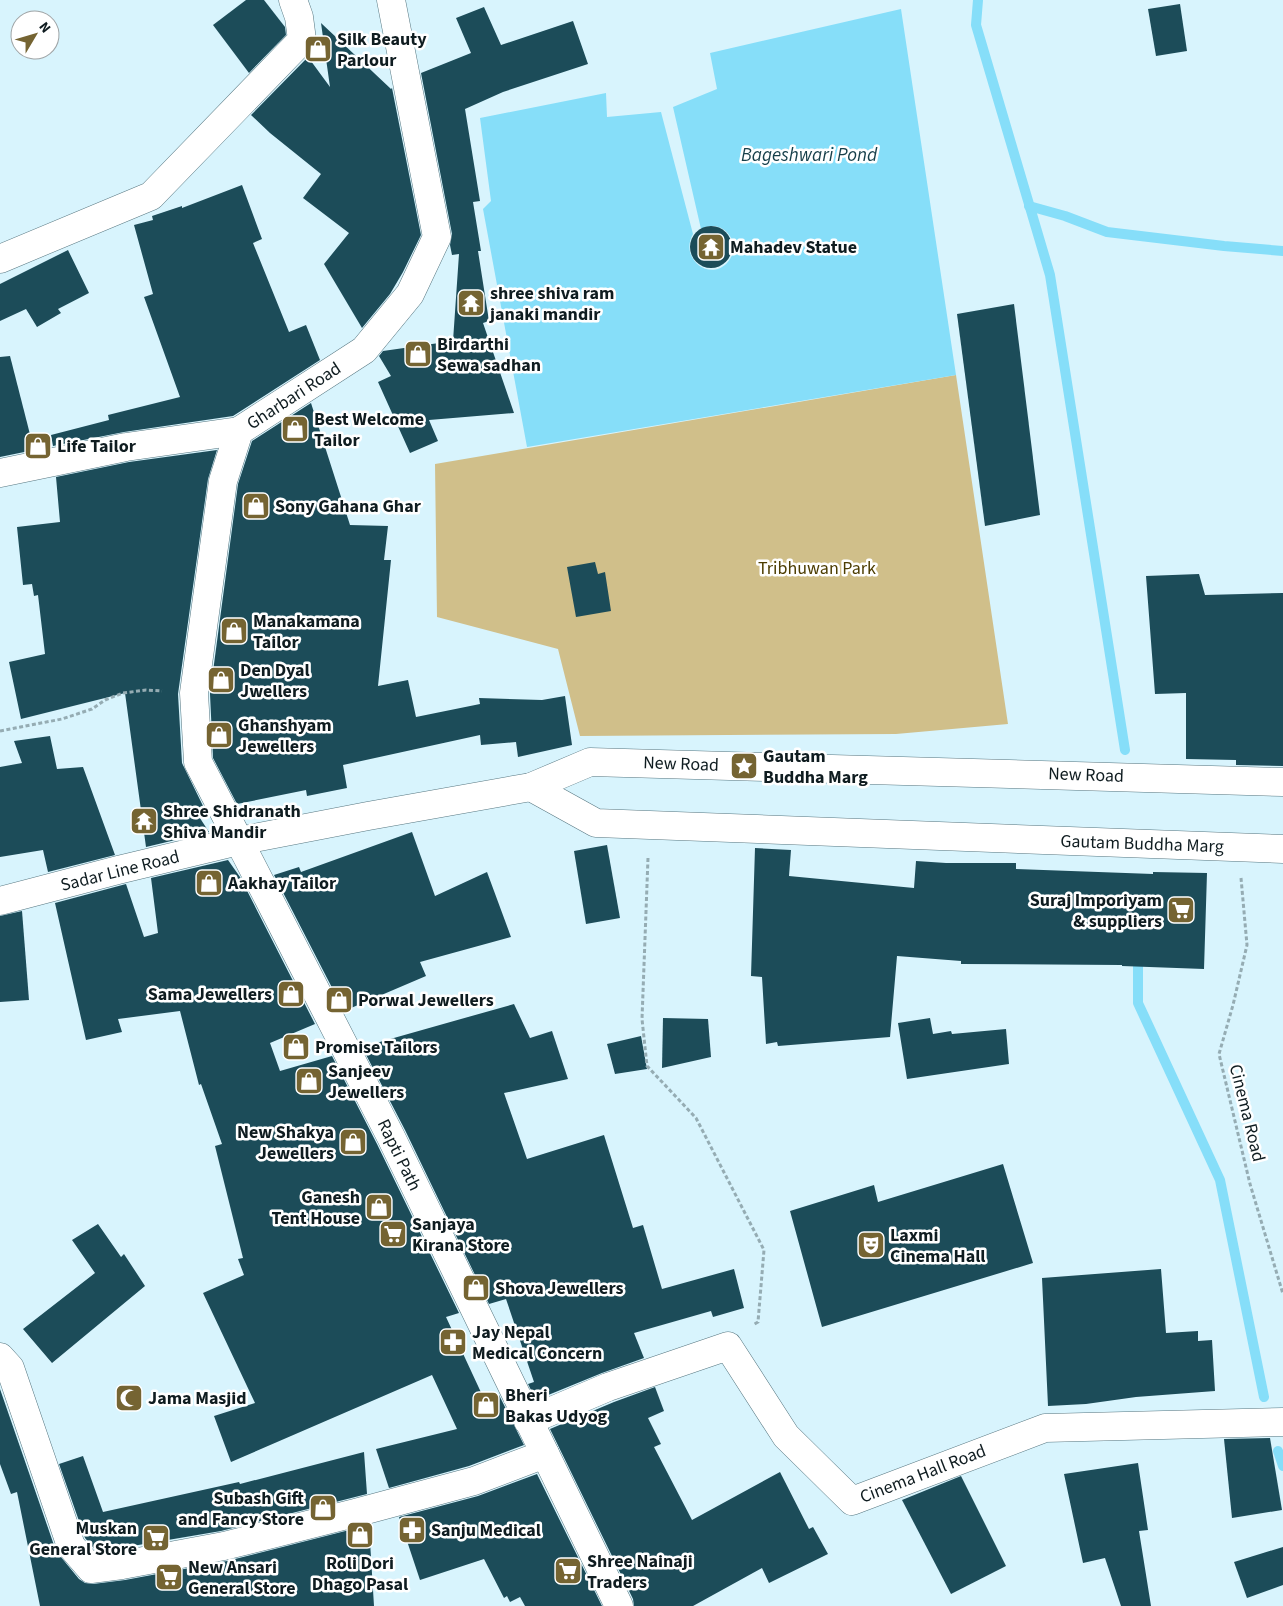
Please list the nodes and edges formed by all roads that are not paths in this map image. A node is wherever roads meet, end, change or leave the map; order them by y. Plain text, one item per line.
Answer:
1 (293, 0) edge
2 (391, 0) edge
3 (0, 258) edge
4 (238, 431) junction
5 (0, 473) edge
6 (1283, 782) edge
7 (531, 787) junction
8 (240, 841) junction
9 (1283, 849) edge
10 (0, 901) edge
11 (0, 1357) edge
12 (528, 1421) junction
13 (1283, 1422) edge
14 (544, 1454) junction
15 (619, 1606) edge

1 - 3 street
2 - 4 street, Gharbari Road
4 - 5 street
4 - 8 street, Gharbari Road
6 - 7 street, New Road
7 - 8 street, New Road
7 - 9 street, Gautam Buddha Marg
8 - 10 street, Sadar Line Road
8 - 12 street, Rapti Path
11 - 14 street
12 - 13 street, Cinema Hall Road
12 - 14 street, Rapti Path
14 - 15 street, Rapti Path

